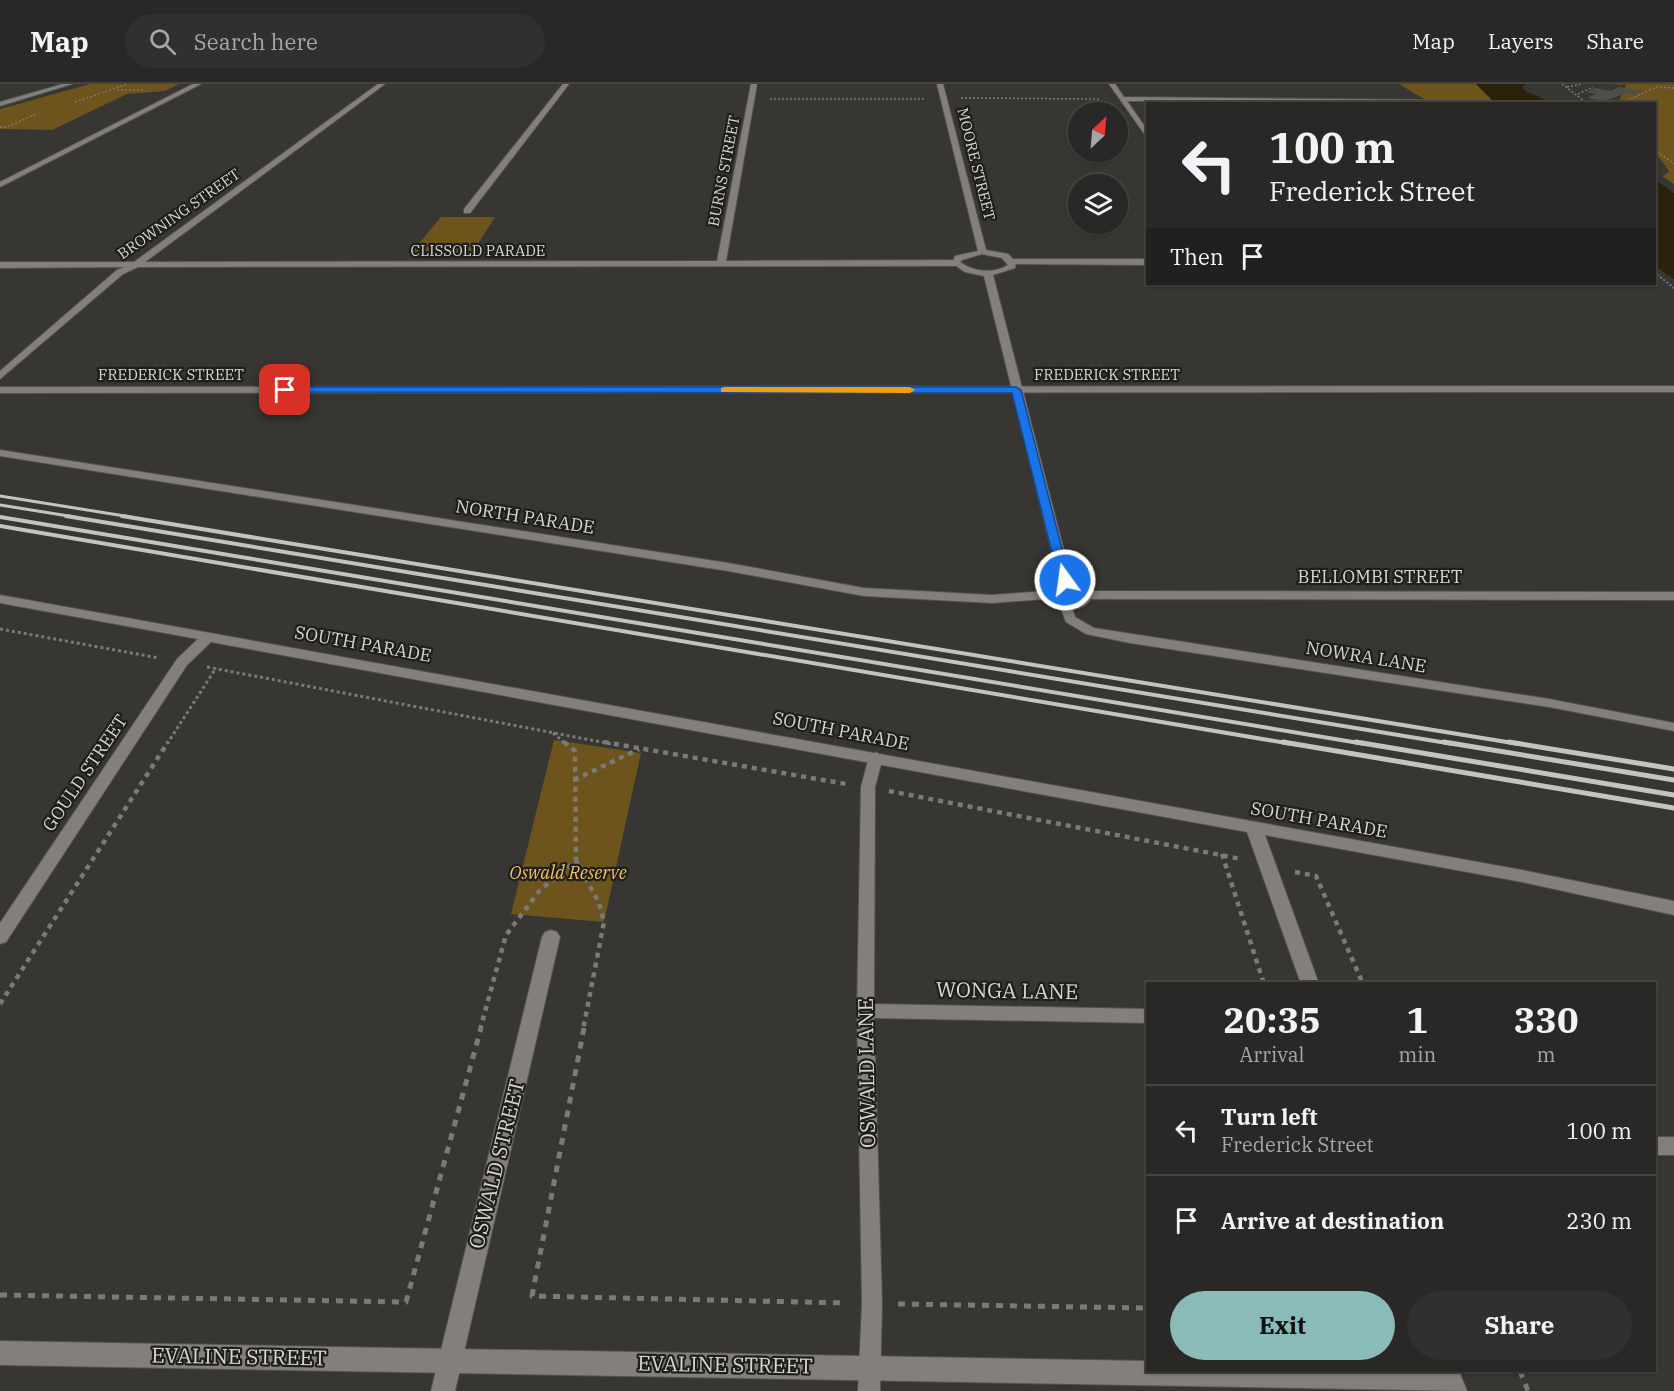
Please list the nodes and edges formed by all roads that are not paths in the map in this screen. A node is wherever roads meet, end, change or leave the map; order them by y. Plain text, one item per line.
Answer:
1 (69, 84) edge
2 (198, 84) edge
3 (382, 84) edge
4 (566, 84) edge
5 (754, 84) edge
6 (940, 84) edge
7 (1112, 84) edge
8 (1122, 99) junction
9 (1425, 100) dead end
10 (0, 104) edge
11 (1146, 134) edge
12 (0, 185) edge
13 (467, 211) dead end
14 (982, 252) junction
15 (1012, 262) junction
16 (1146, 262) edge
17 (956, 263) junction
18 (721, 264) junction
19 (0, 265) edge
20 (136, 265) junction
21 (988, 273) junction
22 (0, 376) edge
23 (1674, 389) edge
24 (0, 390) edge
25 (1016, 390) junction
26 (0, 453) edge
27 (1065, 580) junction
28 (1046, 595) junction
29 (1087, 595) junction
30 (1674, 596) edge
31 (0, 599) edge
32 (1065, 604) junction
33 (209, 636) junction
34 (1674, 727) edge
35 (876, 757) junction
36 (1254, 828) junction
37 (1674, 908) edge
38 (0, 937) edge
39 (551, 937) dead end
40 (1309, 982) edge
41 (865, 1011) junction
42 (1146, 1016) edge
43 (1656, 1146) edge
44 (1674, 1146) edge
45 (0, 1353) edge
46 (450, 1361) junction
47 (869, 1379) edge
48 (1451, 1380) edge
49 (443, 1391) edge

1 - 10 street
2 - 12 street
3 - 20 street, BROWNING STREET
4 - 13 street
5 - 18 street, BURNS STREET
6 - 14 street, MOORE STREET
7 - 8 street
8 - 9 street
8 - 11 street
14 - 15 street
14 - 17 street
15 - 16 street
15 - 21 street
17 - 18 street, CLISSOLD PARADE
17 - 21 street
18 - 20 street, CLISSOLD PARADE
19 - 20 street, CLISSOLD PARADE
20 - 22 street, BROWNING STREET
21 - 25 street
23 - 25 street, FREDERICK STREET
24 - 25 street, FREDERICK STREET
25 - 27 street
26 - 28 street, NORTH PARADE
27 - 28 street
27 - 29 street
28 - 32 street
29 - 30 street, BELLOMBI STREET
29 - 32 street
31 - 33 street, SOUTH PARADE
32 - 34 lane, NOWRA LANE
33 - 35 street, SOUTH PARADE
33 - 38 street, GOULD STREET
35 - 36 street, SOUTH PARADE
35 - 41 lane, OSWALD LANE
36 - 37 street, SOUTH PARADE
36 - 40 street
39 - 46 street, OSWALD STREET
41 - 42 lane, WONGA LANE
41 - 47 lane, OSWALD LANE
43 - 44 lane
45 - 46 street, EVALINE STREET
46 - 47 street, EVALINE STREET
46 - 49 street, OSWALD STREET
47 - 48 street, EVALINE STREET

